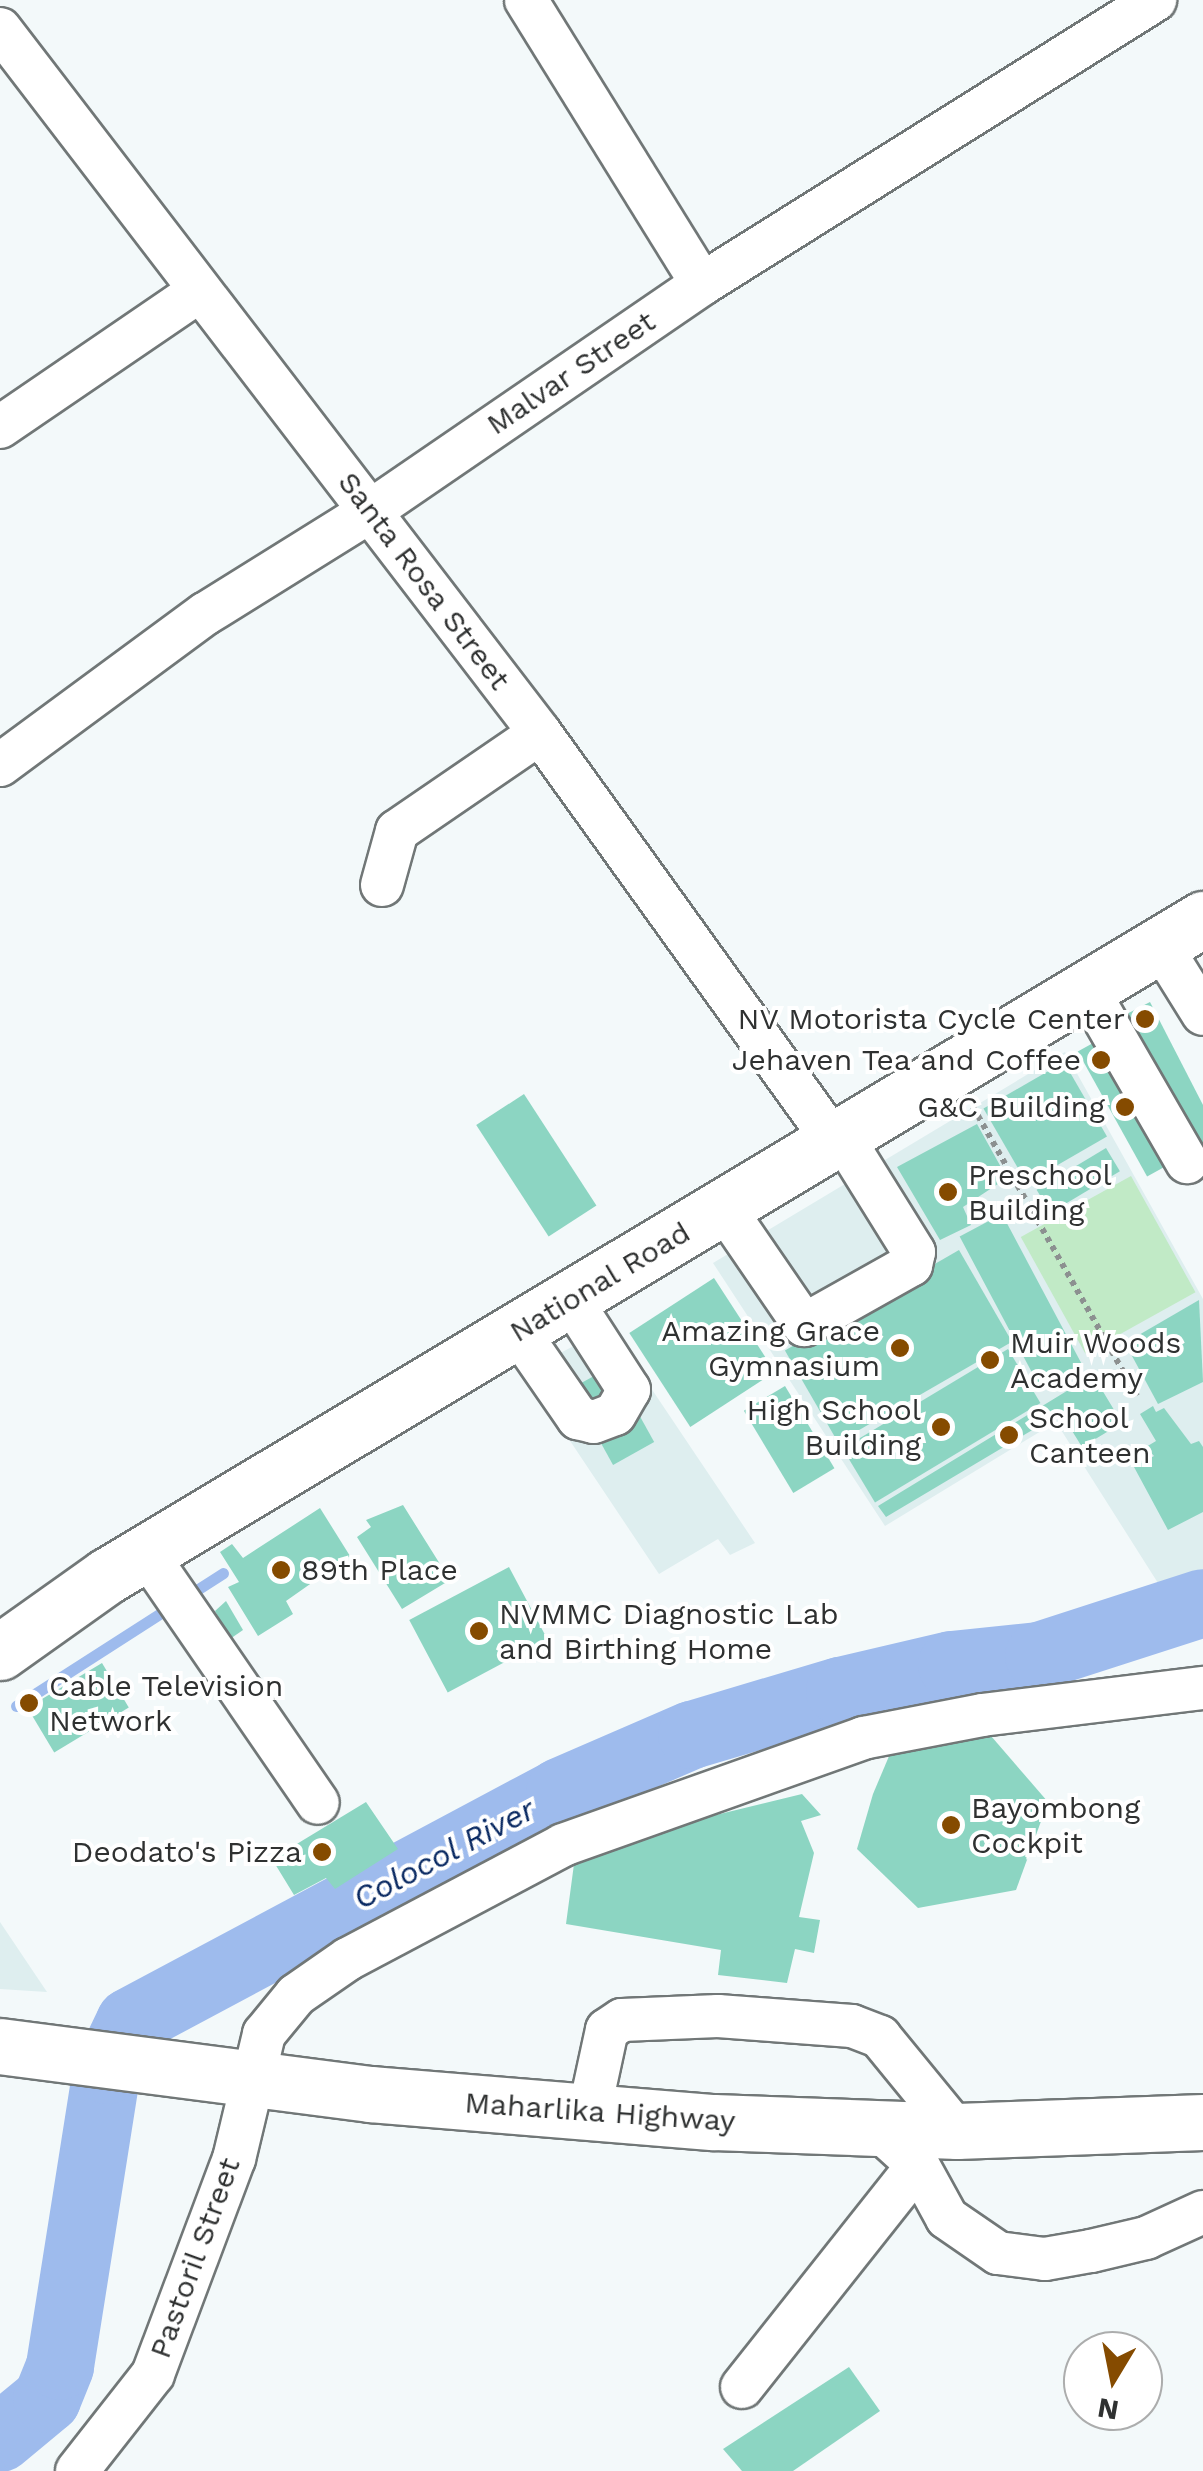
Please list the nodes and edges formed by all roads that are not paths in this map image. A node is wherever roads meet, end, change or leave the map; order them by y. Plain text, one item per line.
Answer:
1 (526, 0) edge
2 (1155, 0) edge
3 (0, 29) edge
4 (702, 284) junction
5 (200, 291) junction
6 (0, 428) edge
7 (372, 510) junction
8 (540, 734) junction
9 (0, 765) edge
10 (382, 885) dead end
11 (1182, 932) edge
12 (1087, 989) junction
13 (1203, 1014) edge
14 (839, 1140) junction
15 (1187, 1162) dead end
16 (724, 1208) junction
17 (570, 1300) junction
18 (518, 1331) junction
19 (168, 1585) junction
20 (0, 1652) edge
21 (1203, 1688) edge
22 (318, 1804) dead end
23 (0, 2046) edge
24 (233, 2078) junction
25 (589, 2114) junction
26 (1203, 2122) edge
27 (938, 2148) junction
28 (1203, 2212) edge
29 (742, 2387) dead end
30 (78, 2471) edge

1 - 4 street
2 - 4 street, Malvar Street
3 - 5 street, Santa Rosa Street
4 - 7 street, Malvar Street
5 - 6 street
5 - 7 street, Santa Rosa Street
7 - 8 street, Santa Rosa Street
7 - 9 street, Malvar Street
8 - 10 street
8 - 14 street, Santa Rosa Street
11 - 12 main road, National Road
11 - 13 street
12 - 14 main road, National Road
12 - 15 street
14 - 16 main road, National Road
14 - 16 street, Santa Rosa Street
16 - 17 main road, National Road
17 - 18 main road, National Road
17 - 18 street
18 - 19 main road, National Road
19 - 20 main road, National Road
19 - 22 street
21 - 24 street, Pastoril Street
23 - 24 main road, Maharlika Highway
24 - 25 main road, Maharlika Highway
24 - 30 street, Pastoril Street
25 - 27 main road, Maharlika Highway
25 - 27 street
26 - 27 main road, Maharlika Highway
27 - 28 street
27 - 29 street

